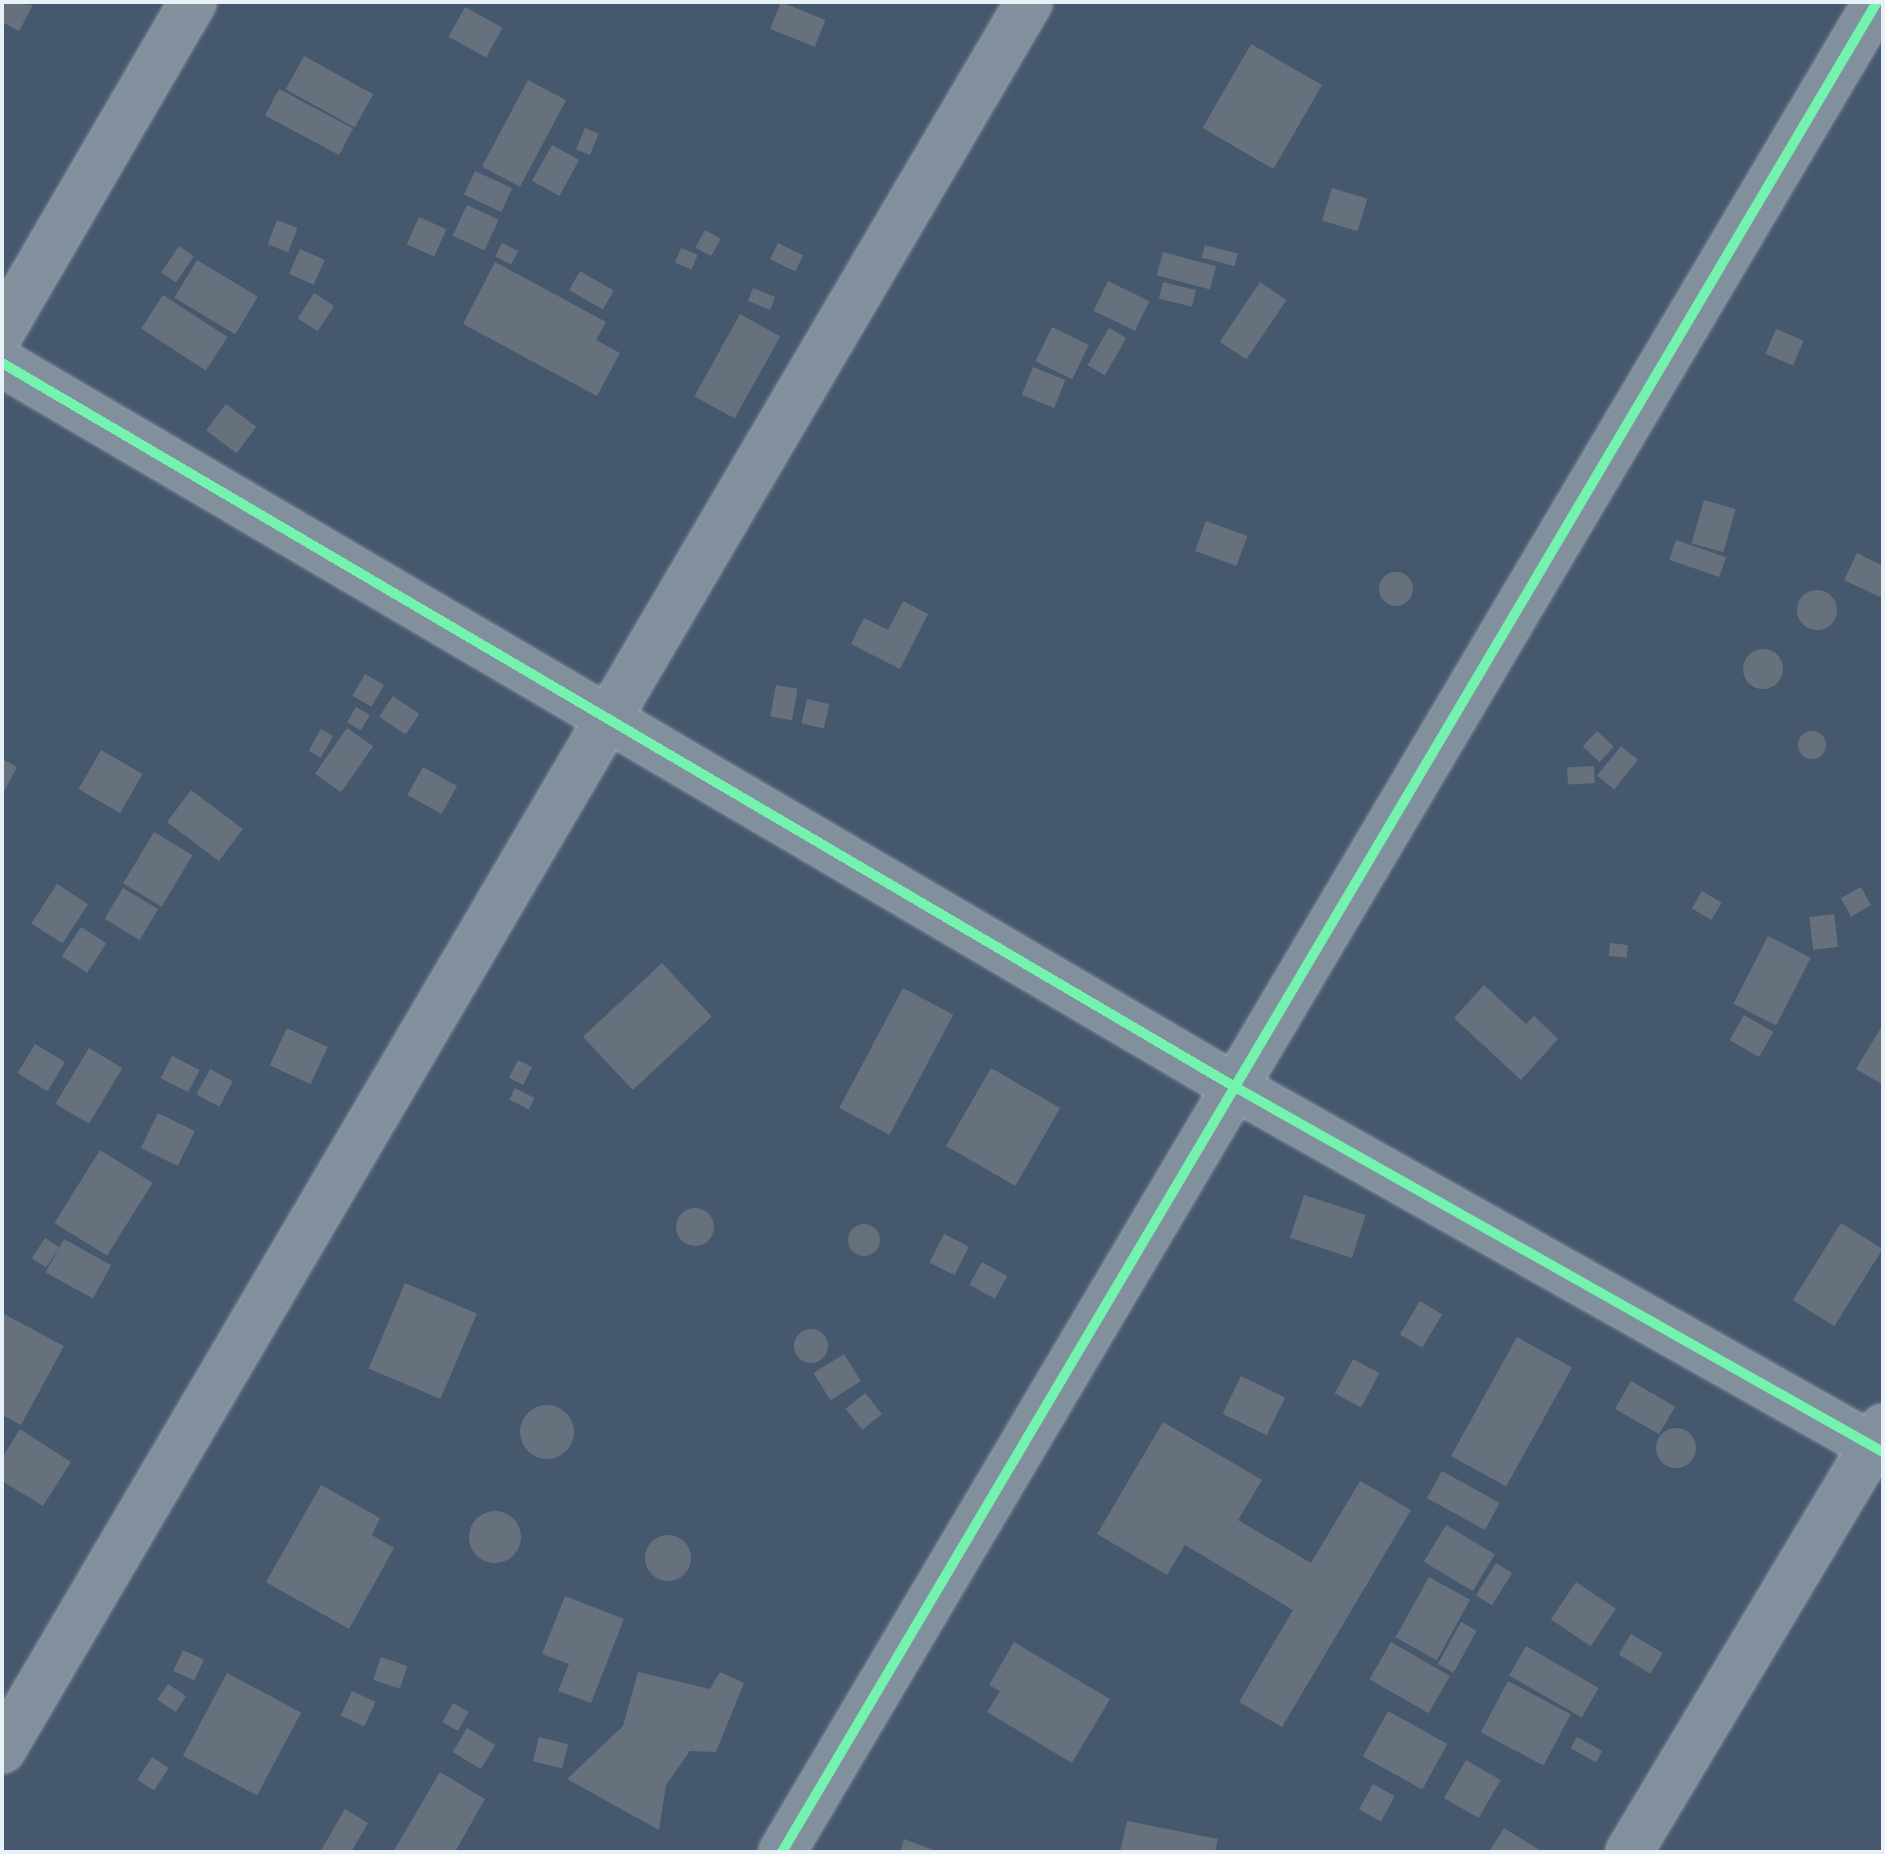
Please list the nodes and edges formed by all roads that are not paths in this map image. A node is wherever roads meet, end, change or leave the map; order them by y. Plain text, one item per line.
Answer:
1 (193, 2) edge
2 (1029, 2) edge
3 (1877, 2) edge
4 (2, 330) edge
5 (2, 363) edge
6 (609, 718) junction
7 (1235, 1087) junction
8 (1879, 1442) edge
9 (2, 1750) edge
10 (782, 1852) edge
11 (1629, 1852) edge

1 - 4 street
2 - 6 street
3 - 7 street
5 - 6 street
6 - 7 street
6 - 9 street
7 - 8 street
7 - 10 street
8 - 11 street

